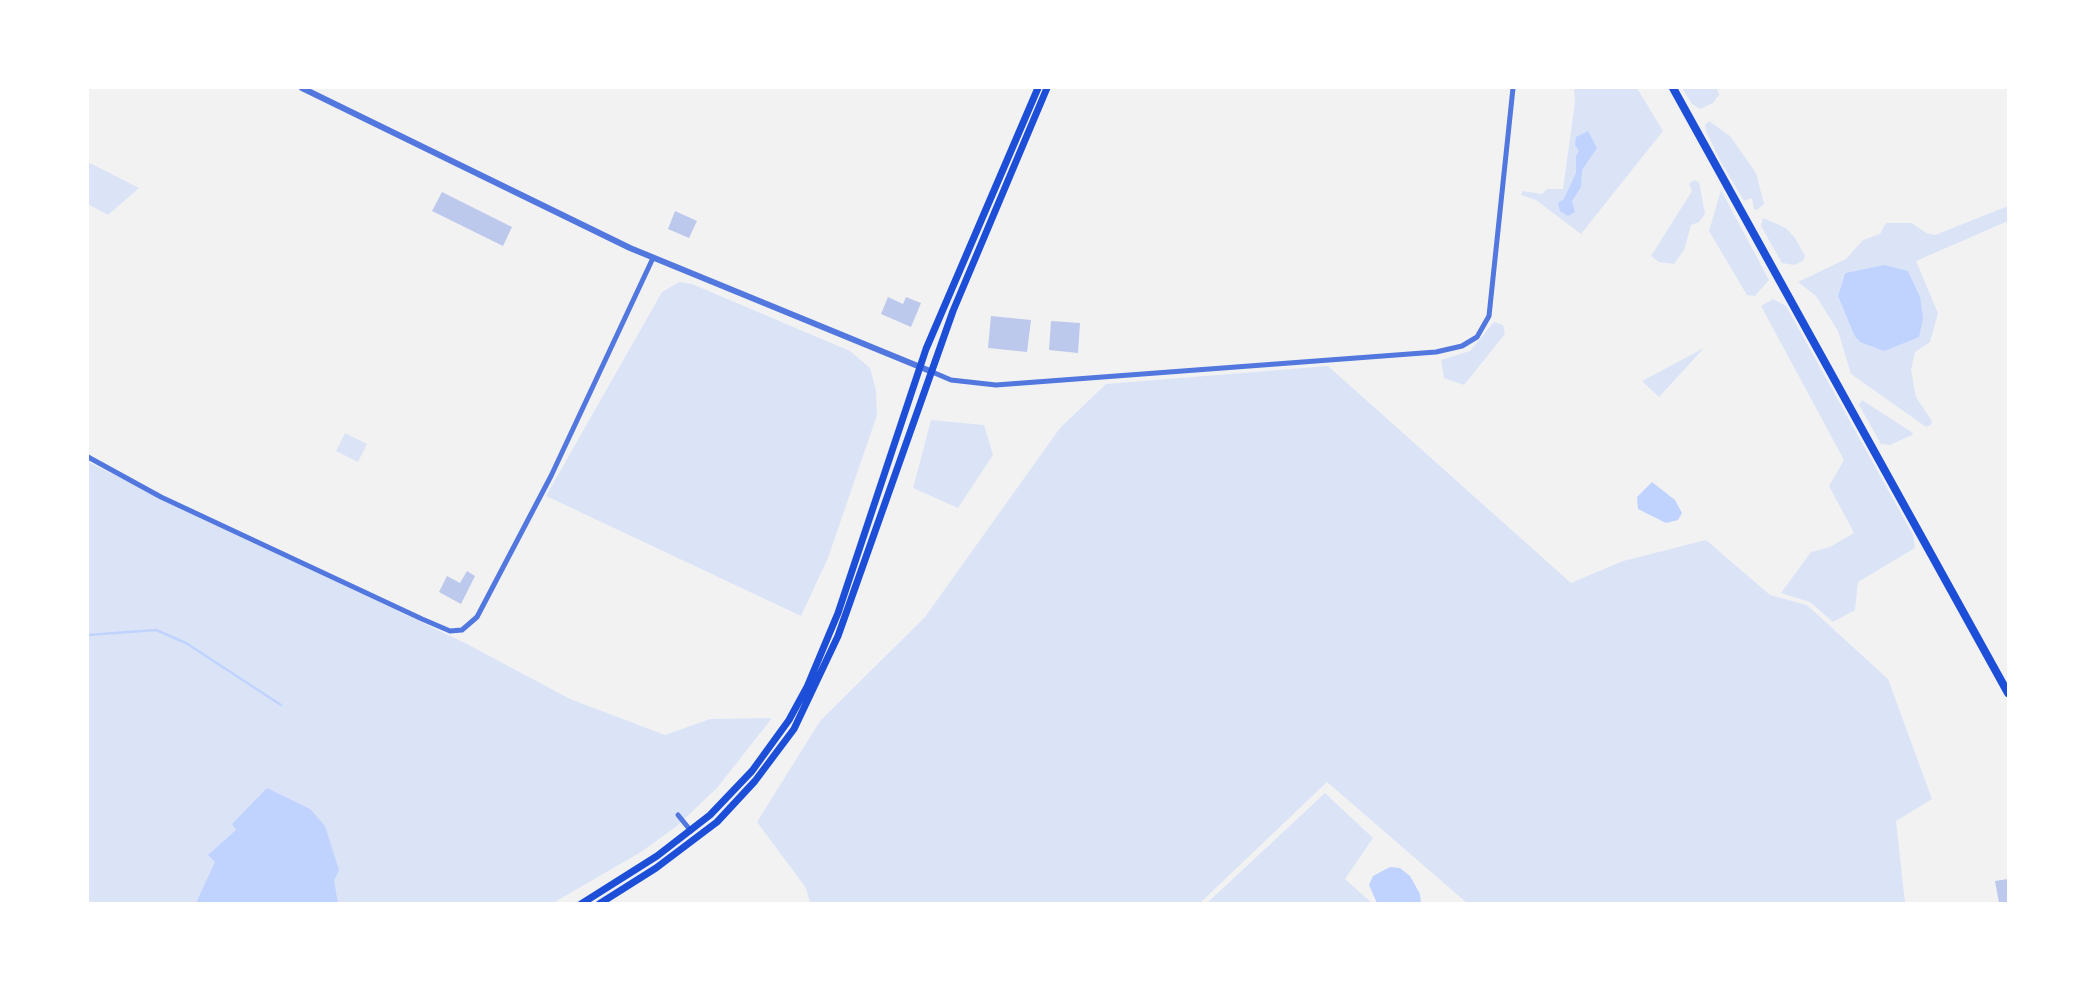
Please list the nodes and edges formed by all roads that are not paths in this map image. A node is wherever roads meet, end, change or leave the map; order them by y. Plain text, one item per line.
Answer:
1 (302, 88) edge
2 (1038, 88) edge
3 (1047, 88) edge
4 (1513, 88) edge
5 (1673, 88) edge
6 (653, 258) junction
7 (921, 367) junction
8 (930, 371) junction
9 (88, 457) edge
10 (2008, 693) edge
11 (678, 816) dead end
12 (691, 831) junction
13 (581, 904) edge
14 (599, 904) edge

1 - 6 street
2 - 7 main road
3 - 8 main road
4 - 8 street
5 - 10 main road
6 - 7 street
6 - 9 street
7 - 8 street
7 - 12 main road
8 - 14 main road
11 - 12 street
12 - 13 main road

